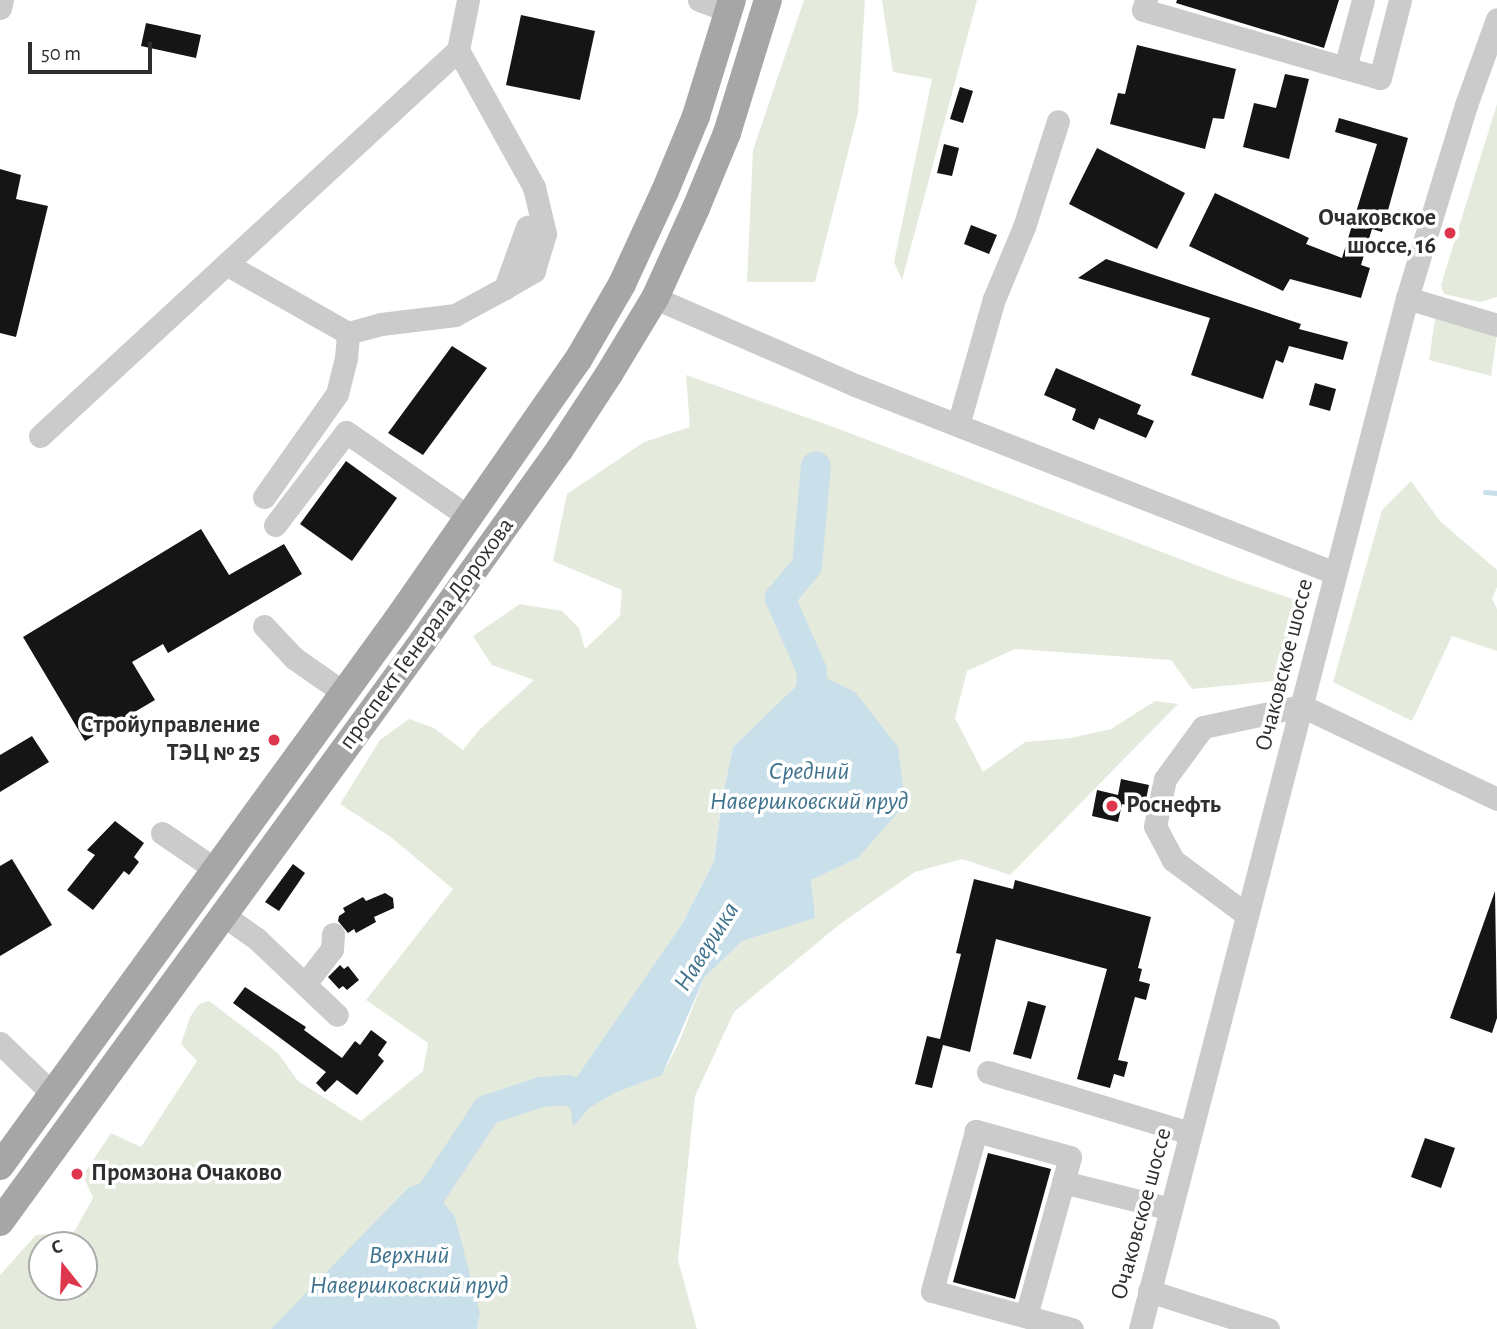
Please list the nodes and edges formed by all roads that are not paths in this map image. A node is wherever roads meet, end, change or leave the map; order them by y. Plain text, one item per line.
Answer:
1 (2, 0) edge
2 (468, 0) edge
3 (699, 0) edge
4 (768, 0) edge
5 (1146, 0) edge
6 (1363, 0) edge
7 (1399, 0) edge
8 (730, 5) edge
9 (0, 8) edge
10 (1497, 19) edge
11 (458, 50) junction
12 (1345, 68) junction
13 (1058, 121) dead end
14 (527, 227) dead end
15 (226, 264) junction
16 (505, 288) junction
17 (655, 298) junction
18 (1406, 298) junction
19 (1497, 310) edge
20 (1472, 317) junction
21 (1497, 325) edge
22 (348, 333) junction
23 (958, 425) junction
24 (40, 436) dead end
25 (264, 497) dead end
26 (470, 518) junction
27 (275, 525) dead end
28 (1335, 573) junction
29 (264, 626) dead end
30 (344, 693) junction
31 (1302, 706) junction
32 (1497, 799) edge
33 (162, 833) dead end
34 (215, 870) junction
35 (223, 915) junction
36 (1247, 915) junction
37 (333, 934) dead end
38 (305, 984) junction
39 (337, 1015) dead end
40 (0, 1043) edge
41 (988, 1072) dead end
42 (52, 1093) junction
43 (1190, 1133) junction
44 (0, 1166) edge
45 (1063, 1182) junction
46 (1171, 1209) junction
47 (0, 1222) edge
48 (1149, 1291) junction
49 (1026, 1316) junction
50 (1072, 1329) edge
51 (1140, 1329) edge
52 (1268, 1329) edge

1 - 9 street
2 - 11 street
3 - 8 street
4 - 17 main road, проспект Генерала Дорохова
5 - 12 street
6 - 12 street
7 - 12 street
8 - 26 main road, проспект Генерала Дорохова
10 - 18 street, Очаковское шоссе
11 - 15 street
11 - 16 street
13 - 23 street
14 - 16 street
15 - 22 street
15 - 24 street
16 - 22 street
17 - 23 street
17 - 35 main road, проспект Генерала Дорохова
18 - 20 street
18 - 28 street, Очаковское шоссе
19 - 20 street
20 - 21 street
22 - 25 street
23 - 28 street
26 - 27 street
26 - 30 main road, проспект Генерала Дорохова
28 - 31 street, Очаковское шоссе
29 - 30 street
30 - 34 main road, проспект Генерала Дорохова
31 - 32 street
31 - 36 street, Очаковское шоссе
31 - 36 street
33 - 34 street
34 - 42 main road, проспект Генерала Дорохова
35 - 38 street
35 - 47 main road, проспект Генерала Дорохова
36 - 43 street, Очаковское шоссе
37 - 38 street
38 - 39 street
40 - 42 street
41 - 43 street
42 - 44 main road, проспект Генерала Дорохова
43 - 46 street, Очаковское шоссе
45 - 46 street
45 - 49 street
45 - 49 street
46 - 48 street, Очаковское шоссе
48 - 51 street, Очаковское шоссе
48 - 52 street
49 - 50 street

